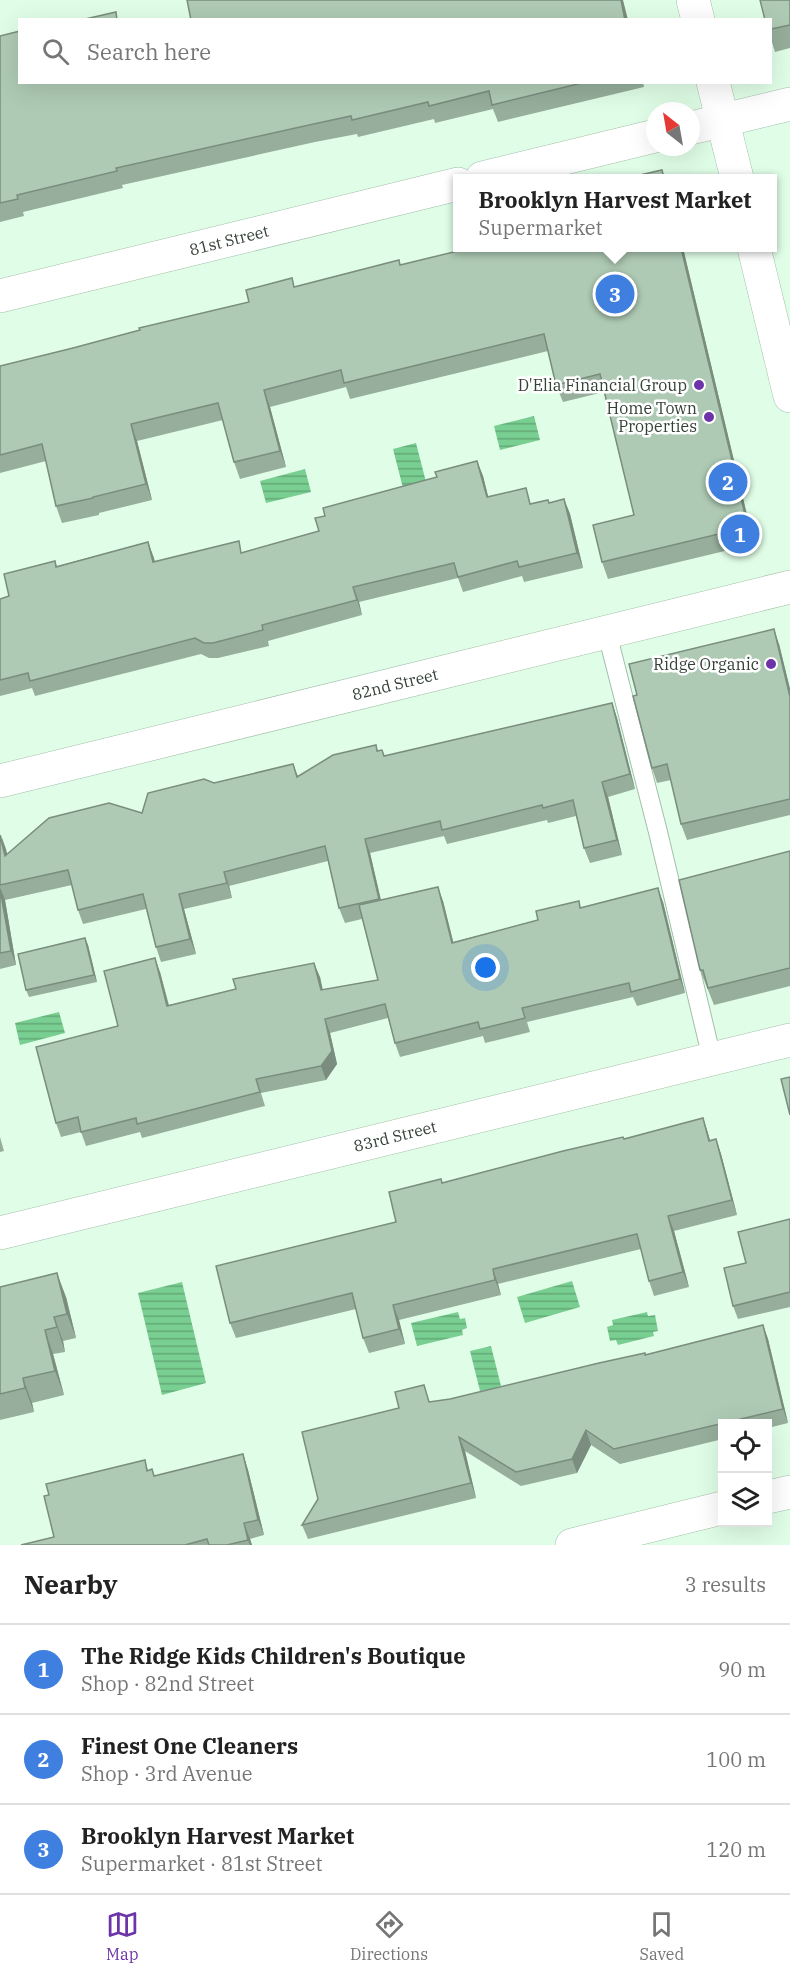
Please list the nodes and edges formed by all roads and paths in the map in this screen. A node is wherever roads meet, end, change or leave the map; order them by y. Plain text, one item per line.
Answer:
1 (693, 0) edge
2 (698, 18) edge
3 (714, 84) edge
4 (790, 104) edge
5 (723, 120) junction
6 (700, 126) edge
7 (646, 138) edge
8 (498, 174) edge
9 (736, 174) edge
10 (453, 185) edge
11 (755, 252) edge
12 (0, 296) edge
13 (790, 396) edge
14 (790, 587) edge
15 (607, 633) junction
16 (0, 781) edge
17 (790, 1041) edge
18 (712, 1059) junction
19 (0, 1233) edge
20 (790, 1492) edge
21 (772, 1496) edge
22 (718, 1509) edge
23 (572, 1545) edge

1 - 2 street
3 - 5 street
4 - 5 street
5 - 6 street
5 - 9 street
7 - 8 street
10 - 12 street, 81st Street
11 - 13 street
14 - 15 street, 82nd Street
15 - 16 street, 82nd Street
15 - 18 lane
17 - 18 street, 83rd Street
18 - 19 street, 83rd Street
20 - 21 street
22 - 23 street

